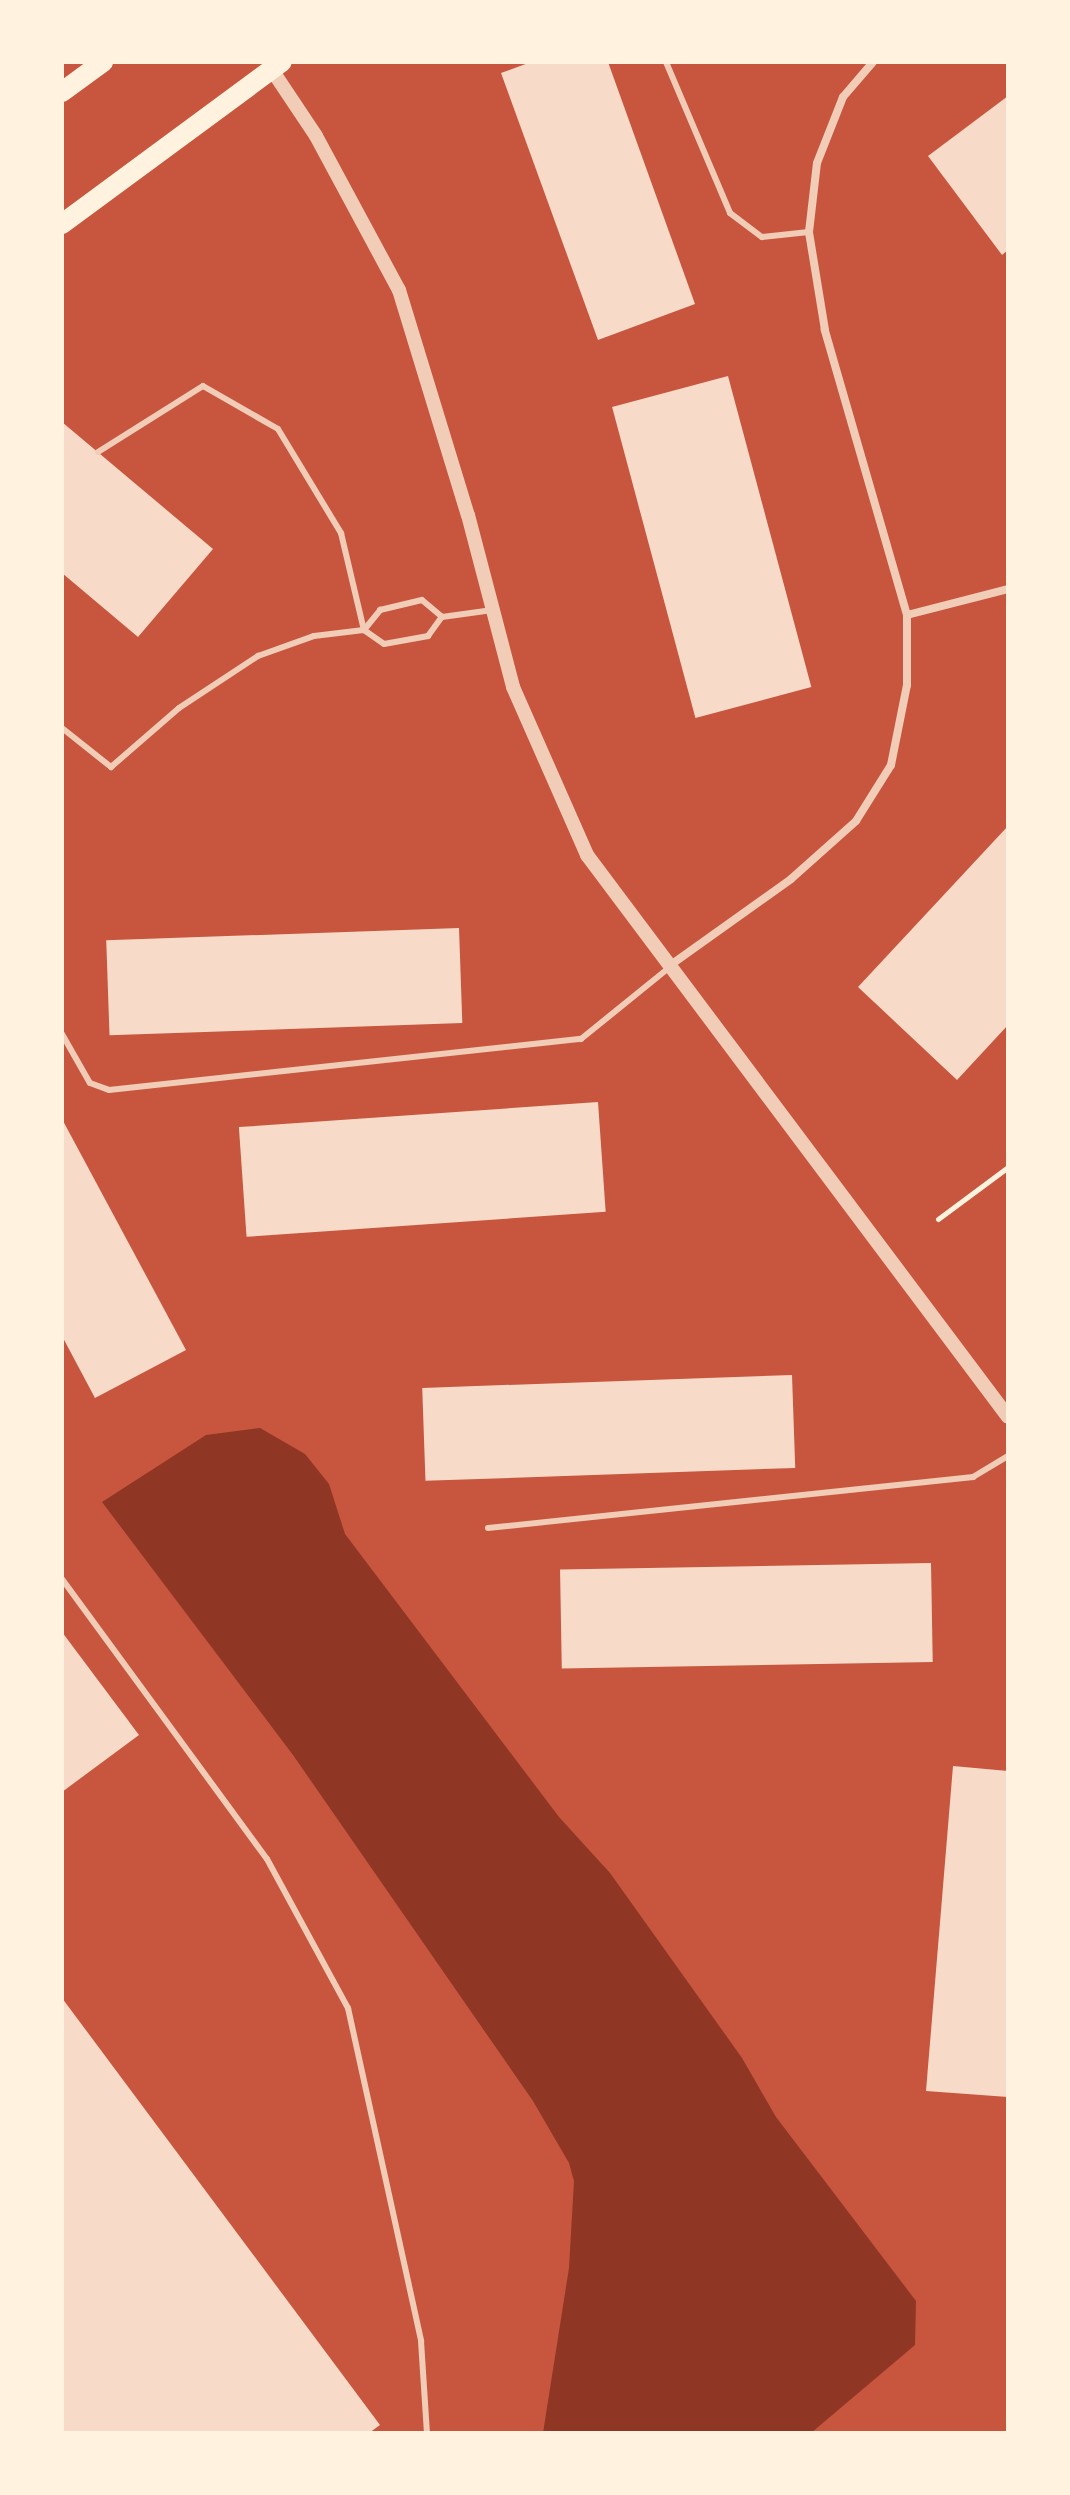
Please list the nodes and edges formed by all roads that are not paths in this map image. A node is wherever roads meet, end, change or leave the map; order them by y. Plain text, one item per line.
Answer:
1 (103, 62) edge
2 (666, 62) edge
3 (873, 62) edge
4 (274, 65) edge
5 (62, 92) edge
6 (62, 224) edge
7 (809, 232) junction
8 (98, 452) dead end
9 (1008, 589) edge
10 (493, 610) junction
11 (907, 615) junction
12 (442, 617) junction
13 (364, 630) junction
14 (62, 728) edge
15 (672, 964) junction
16 (62, 1034) edge
17 (1008, 1417) edge
18 (1008, 1456) edge
19 (488, 1528) dead end
20 (62, 1579) edge
21 (427, 2433) edge

1 - 5 main road
2 - 7 lane
3 - 7 street
4 - 6 main road
4 - 10 street
7 - 11 street
8 - 13 lane
9 - 11 street
10 - 12 lane
10 - 15 street
11 - 15 street
12 - 13 lane
12 - 13 lane
13 - 14 lane
15 - 16 lane
15 - 17 street
18 - 19 lane
20 - 21 lane

